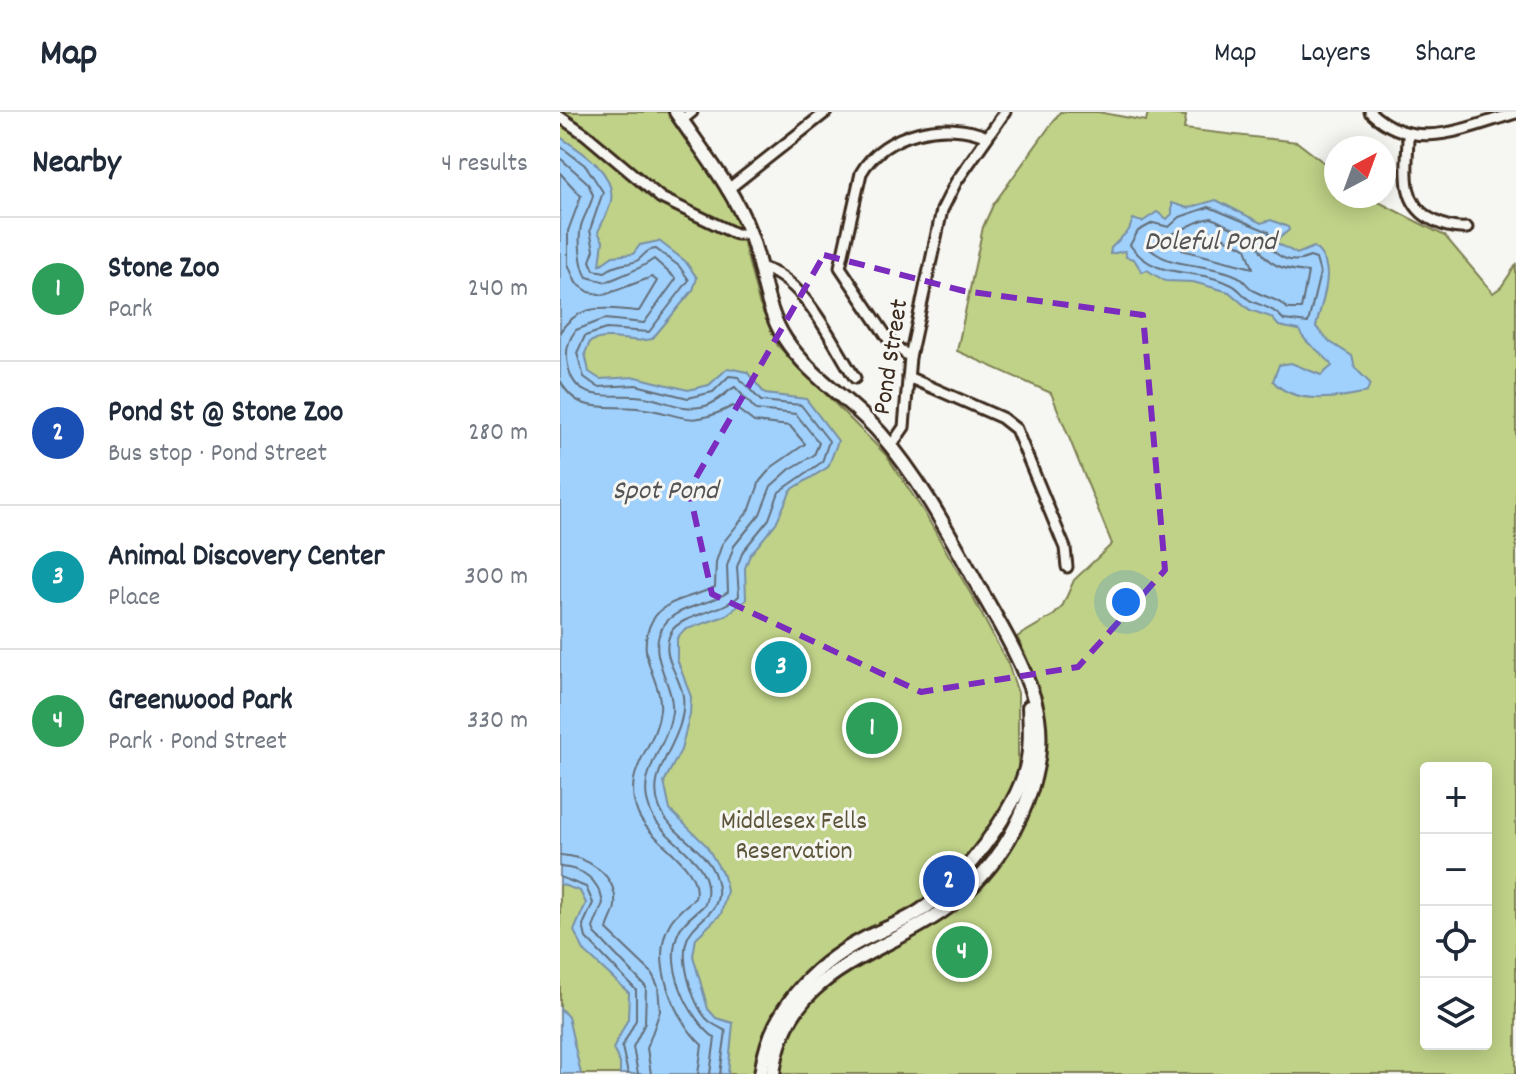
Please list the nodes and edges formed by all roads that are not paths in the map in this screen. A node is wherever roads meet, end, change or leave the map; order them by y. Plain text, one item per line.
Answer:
1 (826, 112) edge
2 (1005, 112) edge
3 (1370, 112) edge
4 (1516, 113) edge
5 (683, 115) edge
6 (560, 117) edge
7 (1408, 135) junction
8 (987, 137) junction
9 (727, 190) junction
10 (1467, 228) dead end
11 (751, 234) junction
12 (761, 268) junction
13 (910, 357) junction
14 (908, 377) junction
15 (855, 378) dead end
16 (891, 446) junction
17 (1067, 567) dead end
18 (1027, 684) junction
19 (761, 1074) edge
20 (773, 1074) edge

1 - 9 street
2 - 8 street, Pond Street
3 - 7 street
4 - 7 street
5 - 9 main road
6 - 11 street
7 - 10 street
8 - 13 street, Pond Street
8 - 13 street
9 - 11 main road
11 - 12 main road
12 - 15 street
12 - 16 main road
13 - 14 street, Pond Street
14 - 16 street, Pond Street
14 - 17 street
16 - 18 main road, Pond Street
18 - 19 main road, Pond Street
18 - 20 main road, Pond Street

